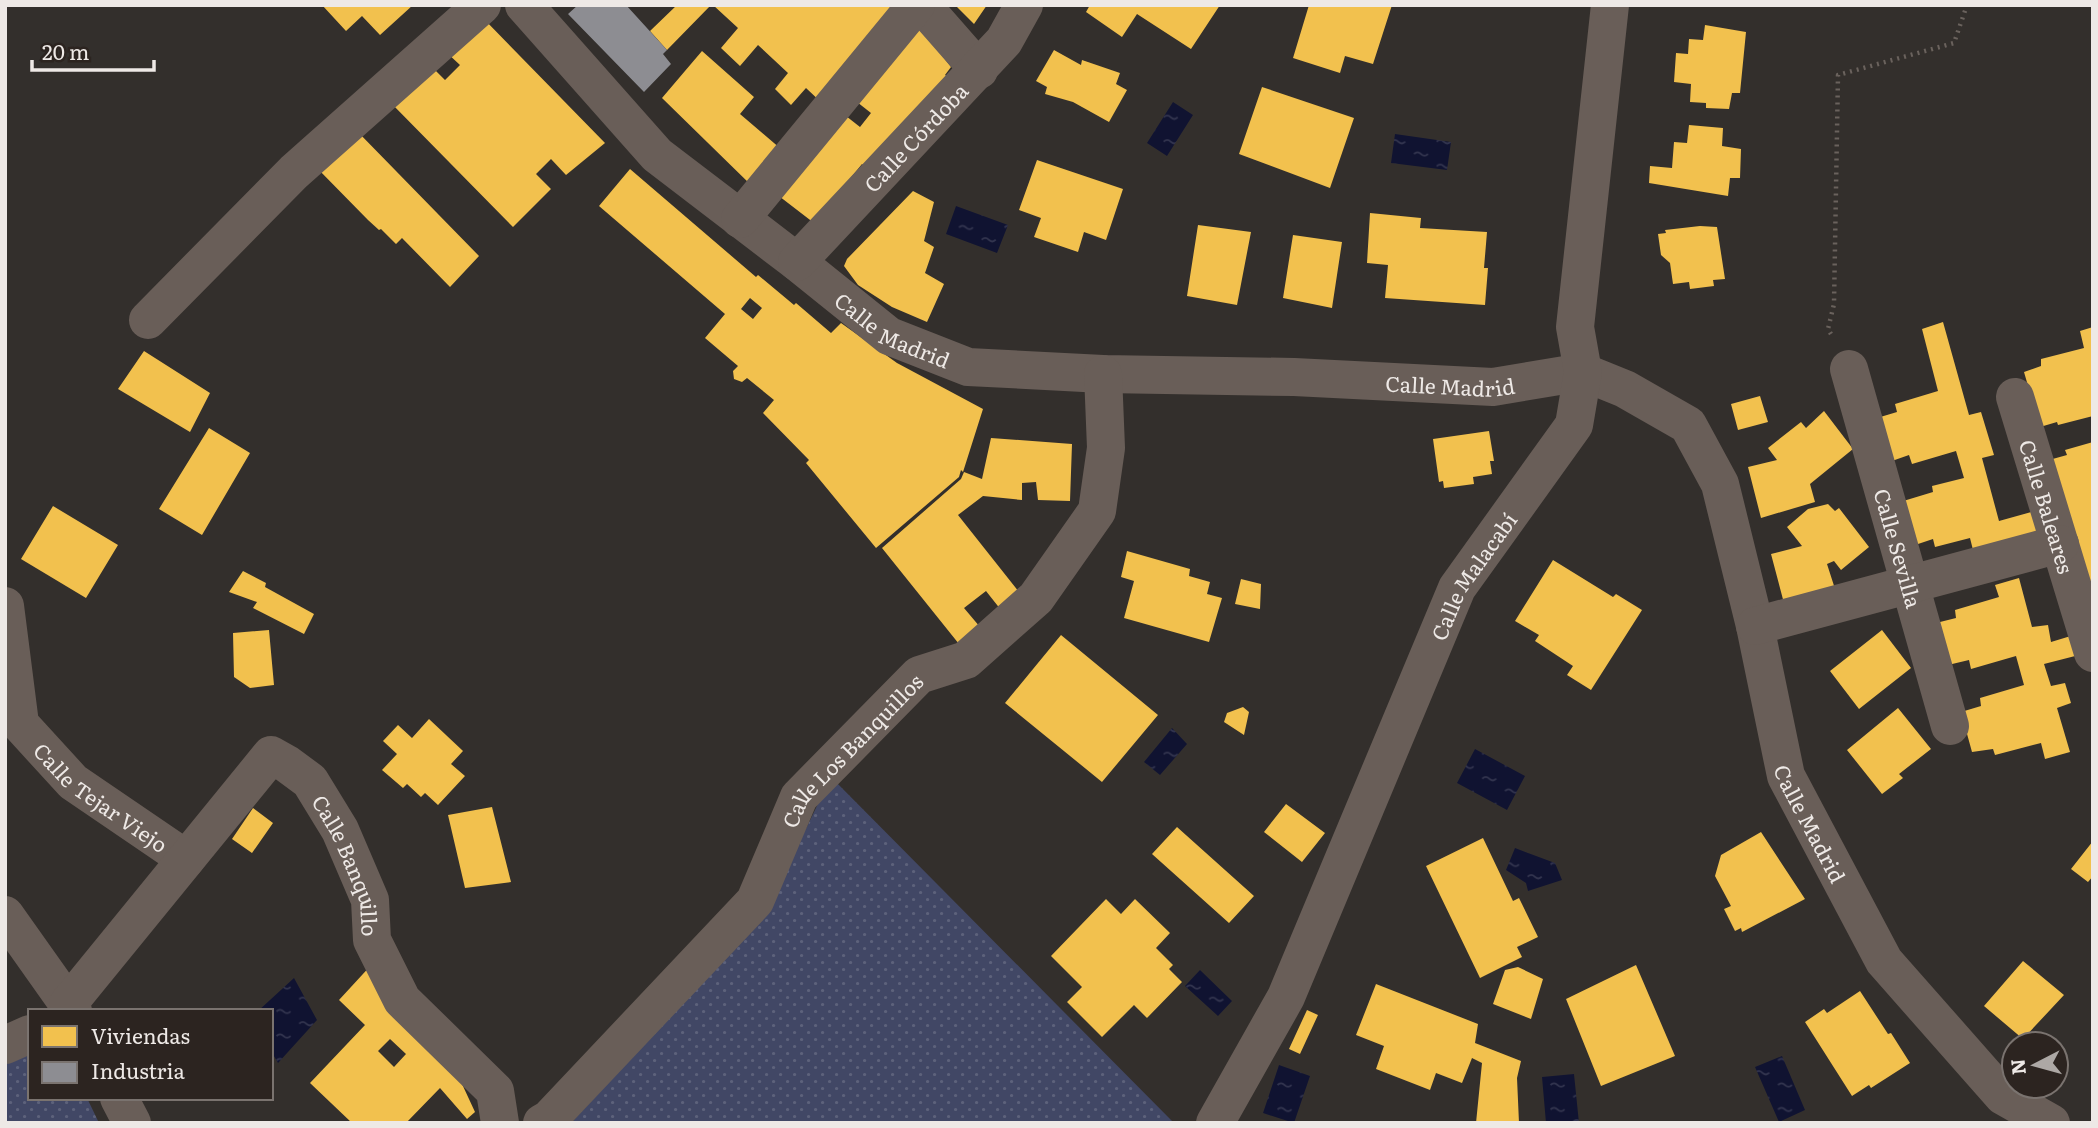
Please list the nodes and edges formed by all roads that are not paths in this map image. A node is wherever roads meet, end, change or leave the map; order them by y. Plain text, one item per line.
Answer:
1 (482, 5) edge
2 (916, 5) edge
3 (922, 5) edge
4 (1024, 5) edge
5 (1610, 5) edge
6 (536, 9) edge
7 (979, 70) junction
8 (740, 219) junction
9 (797, 262) junction
10 (148, 320) dead end
11 (1849, 369) road end
12 (1583, 372) junction
13 (1102, 374) junction
14 (2015, 397) dead end
15 (2060, 544) junction
16 (1911, 585) junction
17 (5, 606) edge
18 (1755, 626) junction
19 (2093, 653) edge
20 (1950, 726) dead end
21 (186, 859) junction
22 (5, 915) edge
23 (71, 1007) edge
24 (28, 1035) edge
25 (5, 1045) edge
26 (120, 1100) edge
27 (132, 1123) edge
28 (500, 1123) edge
29 (542, 1123) edge
30 (1214, 1123) edge
31 (2051, 1123) edge

1 - 10 street
2 - 8 street
3 - 7 street
4 - 7 street, Calle Córdoba
5 - 12 street, Calle Malacabí
6 - 8 street, Calle Madrid
7 - 9 street, Calle Córdoba
8 - 9 street, Calle Madrid
9 - 13 street, Calle Madrid
11 - 16 street, Calle Sevilla
12 - 13 street, Calle Madrid
12 - 18 street, Calle Madrid
12 - 30 street, Calle Malacabí
13 - 29 street, Calle Los Banquillos
14 - 15 street, Calle Baleares
15 - 16 street
15 - 19 street, Calle Baleares
16 - 18 street
16 - 20 street, Calle Sevilla
17 - 21 street, Calle Tejar Viejo
18 - 31 street, Calle Madrid
21 - 23 street
21 - 28 street, Calle Banquillo
22 - 23 street
24 - 25 street
26 - 27 street

